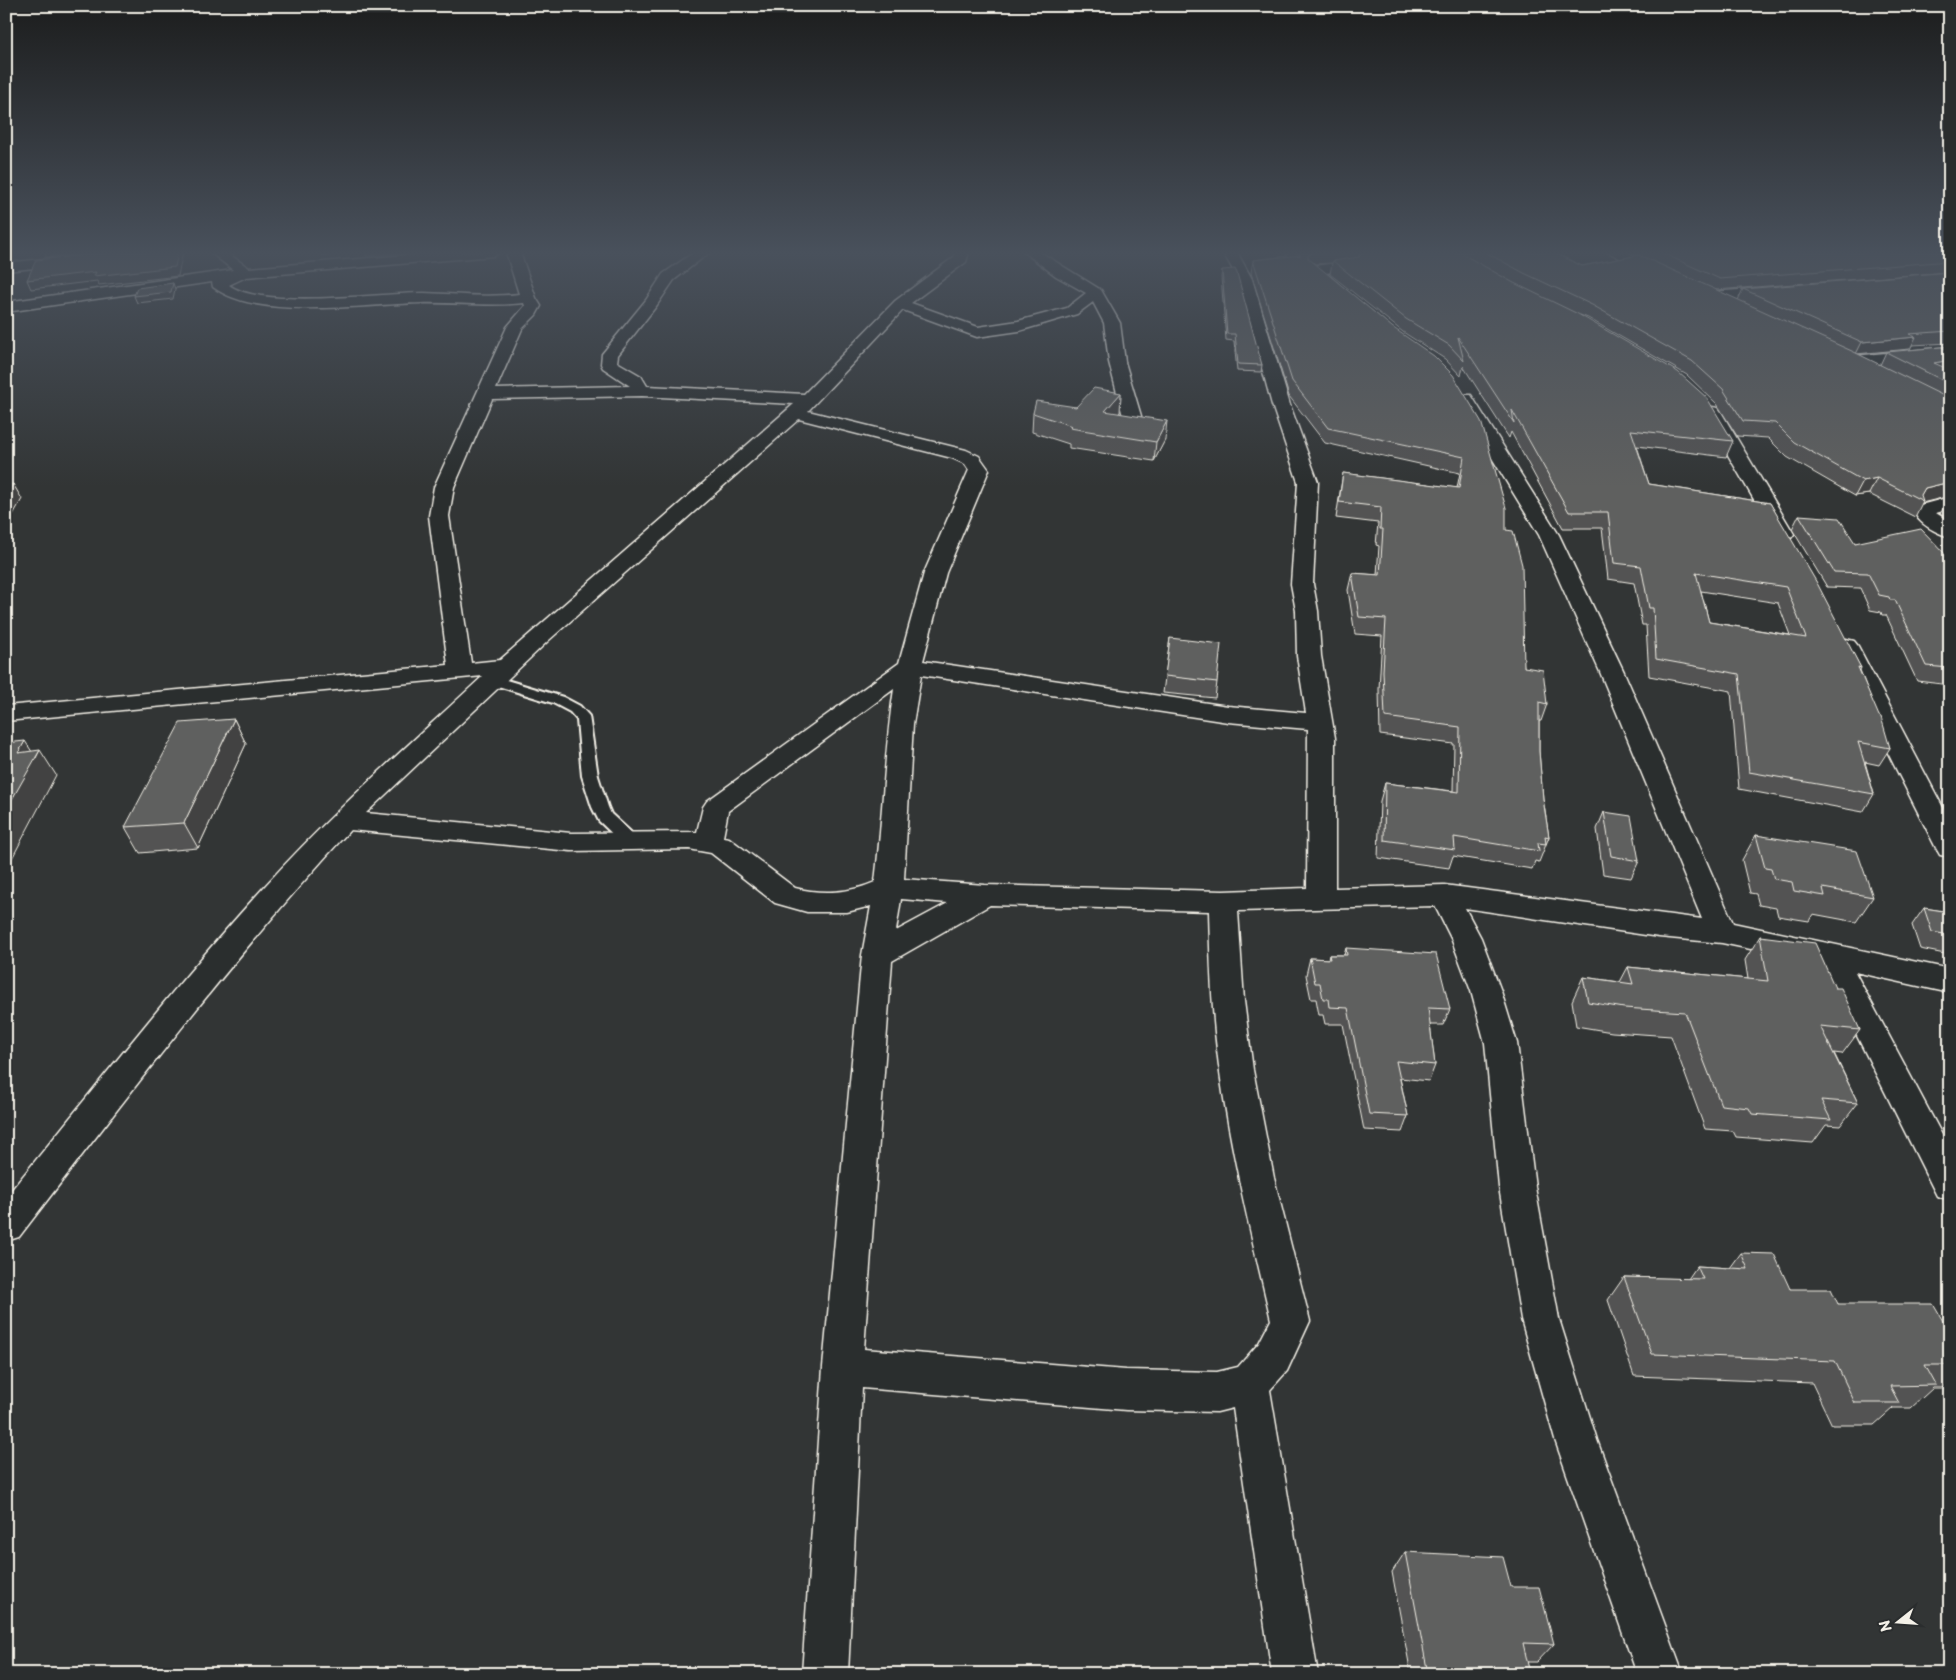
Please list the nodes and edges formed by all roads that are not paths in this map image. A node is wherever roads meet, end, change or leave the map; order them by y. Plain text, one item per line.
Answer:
1 (514, 330) edge
2 (629, 330) edge
3 (875, 330) edge
4 (973, 330) edge
5 (988, 330) edge
6 (1113, 330) edge
7 (1260, 330) edge
8 (1950, 352) edge
9 (1837, 353) edge
10 (1854, 361) junction
11 (1878, 374) edge
12 (1458, 386) edge
13 (642, 391) junction
14 (486, 394) junction
15 (1698, 398) edge
16 (803, 407) junction
17 (1132, 416) edge
18 (1950, 504) edge
19 (1950, 531) edge
20 (1793, 549) edge
21 (1835, 626) edge
22 (910, 666) junction
23 (461, 672) junction
24 (500, 673) junction
25 (6, 714) edge
26 (1319, 722) junction
27 (343, 820) junction
28 (630, 841) junction
29 (708, 842) junction
30 (1950, 848) edge
31 (889, 888) junction
32 (985, 895) junction
33 (1444, 895) junction
34 (1321, 898) junction
35 (1223, 901) junction
36 (1722, 932) junction
37 (1830, 954) junction
38 (877, 955) junction
39 (1950, 981) edge
40 (1950, 1185) edge
41 (6, 1225) edge
42 (843, 1367) junction
43 (1249, 1384) junction
44 (825, 1674) edge
45 (1295, 1674) edge
46 (1660, 1674) edge

1 - 14 street
2 - 13 street
3 - 16 street
4 - 5 street
6 - 17 street
7 - 26 street
8 - 10 street
9 - 10 street
10 - 11 street
12 - 36 street
13 - 14 street
13 - 16 street
14 - 23 street
15 - 20 street
16 - 22 street
16 - 24 street
18 - 19 street
21 - 30 street
22 - 26 street
22 - 29 street
22 - 31 street
23 - 24 street
23 - 25 street
24 - 27 street
24 - 28 lane
26 - 34 street
27 - 28 street
27 - 41 street
28 - 29 street
29 - 31 street
31 - 32 street
31 - 38 street
32 - 35 street
32 - 38 street
33 - 34 street
33 - 36 street
33 - 46 street
34 - 35 street
35 - 43 street
36 - 37 street
37 - 39 street
37 - 40 street
38 - 42 street
42 - 43 street
42 - 44 street
43 - 45 street

